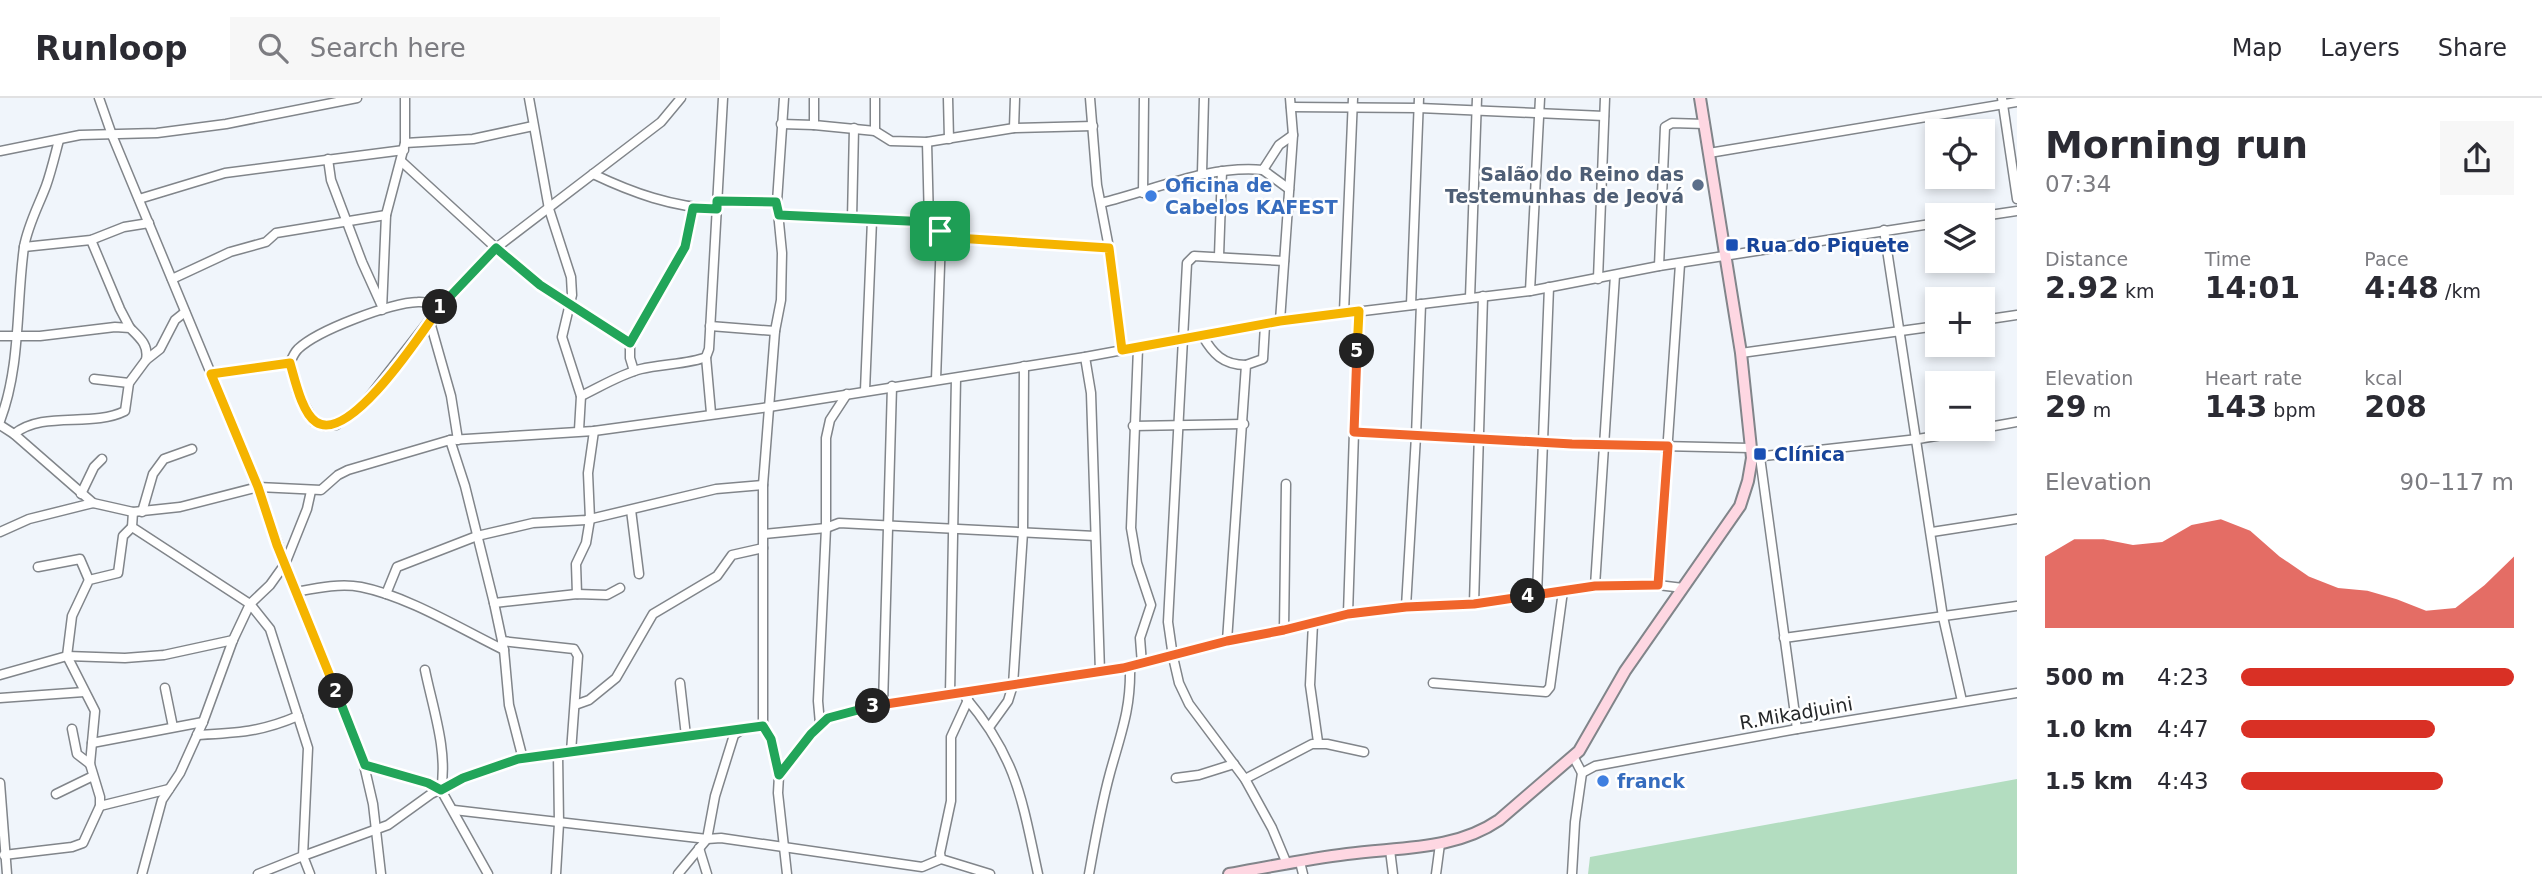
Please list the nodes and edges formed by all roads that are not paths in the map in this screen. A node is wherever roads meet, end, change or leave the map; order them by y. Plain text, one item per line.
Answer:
1 (99, 98) edge
2 (357, 98) edge
3 (405, 98) edge
4 (529, 98) edge
5 (681, 98) edge
6 (723, 98) edge
7 (784, 98) edge
8 (814, 98) edge
9 (875, 98) edge
10 (948, 98) edge
11 (1015, 98) edge
12 (1090, 98) edge
13 (1144, 98) edge
14 (1204, 98) edge
15 (1284, 98) edge
16 (1419, 98) edge
17 (1477, 98) edge
18 (1540, 98) edge
19 (1605, 98) edge
20 (1700, 98) edge
21 (340, 100) edge
22 (1291, 101) edge
23 (2002, 101) edge
24 (1353, 102) edge
25 (2017, 102) edge
26 (1419, 108) junction
27 (1477, 112) junction
28 (1539, 115) junction
29 (1604, 117) junction
30 (782, 124) junction
31 (1705, 124) junction
32 (814, 125) junction
33 (533, 126) junction
34 (1093, 126) junction
35 (854, 128) junction
36 (1014, 128) junction
37 (875, 131) junction
38 (112, 135) junction
39 (1293, 135) junction
40 (949, 139) junction
41 (59, 140) junction
42 (927, 142) junction
43 (405, 147) junction
44 (0, 151) edge
45 (1709, 153) junction
46 (328, 159) junction
47 (401, 161) junction
48 (1263, 170) junction
49 (1222, 171) junction
50 (1202, 173) junction
51 (593, 174) junction
52 (1289, 190) junction
53 (1143, 193) junction
54 (138, 199) junction
55 (2017, 199) edge
56 (776, 202) junction
57 (1101, 203) junction
58 (717, 205) junction
59 (693, 208) junction
60 (549, 209) junction
61 (2017, 211) edge
62 (1995, 214) edge
63 (386, 215) junction
64 (779, 215) junction
65 (852, 219) junction
66 (346, 220) junction
67 (872, 220) junction
68 (149, 222) junction
69 (929, 222) junction
70 (1925, 225) edge
71 (1884, 230) junction
72 (941, 237) junction
73 (91, 240) junction
74 (24, 247) junction
75 (496, 248) junction
76 (1109, 248) junction
77 (1219, 256) junction
78 (1726, 256) junction
79 (1284, 261) junction
80 (1680, 264) junction
81 (1659, 266) junction
82 (1615, 275) junction
83 (172, 279) junction
84 (1598, 279) junction
85 (1549, 287) junction
86 (1530, 291) junction
87 (1483, 296) junction
88 (1470, 298) junction
89 (1421, 304) junction
90 (570, 305) junction
91 (1410, 305) junction
92 (382, 308) junction
93 (439, 308) junction
94 (1359, 311) junction
95 (185, 312) junction
96 (1344, 312) junction
97 (2017, 315) edge
98 (1995, 318) edge
99 (1280, 321) junction
100 (430, 322) junction
101 (1265, 325) junction
102 (710, 326) junction
103 (130, 328) junction
104 (1925, 328) edge
105 (775, 331) junction
106 (1899, 332) junction
107 (1202, 335) junction
108 (0, 336) edge
109 (15, 336) junction
110 (1185, 337) junction
111 (630, 343) junction
112 (1138, 348) junction
113 (1122, 350) junction
114 (1741, 354) junction
115 (706, 357) junction
116 (1085, 357) junction
117 (146, 360) junction
118 (290, 363) junction
119 (1246, 365) junction
120 (1024, 366) junction
121 (634, 371) junction
122 (211, 374) junction
123 (956, 378) junction
124 (94, 379) dead end
125 (936, 380) junction
126 (130, 383) junction
127 (892, 386) junction
128 (865, 391) junction
129 (847, 394) junction
130 (581, 396) junction
131 (769, 407) junction
132 (711, 413) junction
133 (2017, 422) edge
134 (0, 423) edge
135 (1180, 424) junction
136 (1244, 424) junction
137 (1133, 426) junction
138 (1995, 426) edge
139 (579, 430) junction
140 (594, 431) junction
141 (1354, 432) junction
142 (14, 434) junction
143 (1416, 436) junction
144 (1925, 438) edge
145 (1479, 439) junction
146 (1917, 439) junction
147 (454, 440) junction
148 (1543, 443) junction
149 (1605, 445) junction
150 (1668, 446) junction
151 (192, 449) dead end
152 (1754, 454) junction
153 (102, 459) dead end
154 (1286, 484) dead end
155 (764, 485) junction
156 (258, 487) junction
157 (311, 491) junction
158 (81, 494) junction
159 (93, 503) junction
160 (631, 510) junction
161 (138, 512) junction
162 (590, 519) junction
163 (2017, 520) edge
164 (888, 526) junction
165 (132, 527) junction
166 (826, 528) junction
167 (952, 530) junction
168 (0, 532) edge
169 (1023, 532) junction
170 (1932, 532) junction
171 (764, 534) junction
172 (477, 536) junction
173 (1096, 536) junction
174 (763, 548) junction
175 (285, 564) junction
176 (38, 567) dead end
177 (639, 574) dead end
178 (89, 580) junction
179 (1658, 585) junction
180 (1595, 586) junction
181 (1682, 588) junction
182 (620, 589) dead end
183 (296, 592) junction
184 (1563, 592) junction
185 (386, 594) junction
186 (577, 594) junction
187 (1537, 595) junction
188 (494, 603) junction
189 (250, 604) junction
190 (1474, 604) junction
191 (1151, 605) junction
192 (2017, 606) edge
193 (1169, 607) junction
194 (1406, 607) junction
195 (1348, 614) junction
196 (1943, 617) junction
197 (1313, 623) junction
198 (1284, 630) junction
199 (1784, 638) junction
200 (233, 640) junction
201 (1227, 641) junction
202 (503, 646) junction
203 (67, 656) junction
204 (1173, 657) junction
205 (1142, 664) junction
206 (1130, 667) junction
207 (425, 670) dead end
208 (1100, 672) junction
209 (0, 675) edge
210 (680, 683) dead end
211 (1433, 683) dead end
212 (1013, 685) junction
213 (165, 688) dead end
214 (84, 692) junction
215 (962, 693) junction
216 (2017, 693) edge
217 (950, 694) junction
218 (0, 698) edge
219 (968, 700) junction
220 (1962, 701) junction
221 (575, 705) junction
222 (883, 705) junction
223 (298, 716) junction
224 (203, 722) junction
225 (820, 724) junction
226 (763, 726) junction
227 (990, 726) junction
228 (173, 727) junction
229 (746, 727) junction
230 (72, 729) dead end
231 (1797, 729) junction
232 (197, 735) junction
233 (686, 736) junction
234 (92, 743) junction
235 (1318, 743) junction
236 (571, 752) junction
237 (1364, 752) dead end
238 (558, 754) junction
239 (523, 758) junction
240 (1574, 758) junction
241 (90, 764) junction
242 (1234, 764) junction
243 (365, 765) junction
244 (1582, 773) junction
245 (779, 775) junction
246 (93, 776) junction
247 (1176, 778) dead end
248 (1245, 779) junction
249 (0, 783) edge
250 (169, 789) junction
251 (441, 790) junction
252 (56, 794) dead end
253 (100, 806) junction
254 (454, 810) junction
255 (559, 823) junction
256 (374, 831) junction
257 (706, 839) junction
258 (1440, 844) junction
259 (785, 847) junction
260 (699, 848) junction
261 (1390, 850) junction
262 (5, 855) junction
263 (303, 856) junction
264 (941, 859) junction
265 (1300, 862) junction
266 (1287, 864) junction
267 (7, 874) edge
268 (142, 874) edge
269 (258, 874) edge
270 (310, 874) edge
271 (380, 874) edge
272 (488, 874) edge
273 (556, 874) edge
274 (678, 874) edge
275 (707, 874) edge
276 (787, 874) edge
277 (990, 874) edge
278 (1038, 874) edge
279 (1089, 874) edge
280 (1229, 874) edge
281 (1303, 874) edge
282 (1393, 874) edge
283 (1436, 874) edge
284 (1572, 874) edge

1 - 38 street
2 - 21 street
3 - 43 street
4 - 33 street
5 - 51 street
6 - 58 street
7 - 30 street
8 - 32 street
9 - 37 street
10 - 40 street
11 - 36 street
12 - 34 street
13 - 53 street
14 - 50 street
15 - 22 street
16 - 26 street
17 - 27 street
18 - 28 street
19 - 29 street
20 - 31 street
21 - 38 street
22 - 24 street
22 - 39 street
23 - 25 street
23 - 45 street
23 - 55 street
24 - 26 street
24 - 96 street
26 - 27 street
26 - 91 street
27 - 28 street
27 - 88 street
28 - 29 street
28 - 86 street
29 - 84 street
30 - 32 street
30 - 56 street
31 - 45 street
31 - 81 street
32 - 35 street
33 - 43 street
33 - 60 street
34 - 36 street
34 - 57 street
35 - 37 street
35 - 65 street
36 - 40 street
37 - 42 street
38 - 41 street
38 - 54 street
39 - 48 street
39 - 52 street
40 - 42 street
41 - 44 street
41 - 74 street
42 - 69 street
43 - 46 street
43 - 47 street
45 - 78 street
46 - 54 street
46 - 66 street
47 - 63 street
47 - 75 street
48 - 49 street
48 - 52 street
49 - 50 street
49 - 77 street
50 - 53 street
51 - 59 street
51 - 60 street
52 - 79 street
53 - 57 street
54 - 68 street
56 - 58 street
56 - 64 street
57 - 76 street
58 - 59 street
58 - 102 street
59 - 111 street
60 - 75 street
60 - 90 street
61 - 62 street
63 - 66 street
63 - 92 street
64 - 65 street
64 - 105 street
65 - 67 street
66 - 83 street
66 - 92 street
67 - 69 street
67 - 128 street
68 - 73 street
68 - 83 street
69 - 72 street
70 - 71 street
71 - 78 street
71 - 106 street
72 - 76 street
72 - 125 street
73 - 74 street
73 - 103 street
74 - 109 street
75 - 90 street
75 - 93 street
76 - 113 street
77 - 79 street
77 - 110 street
78 - 80 street
78 - 114 street
79 - 99 street
80 - 81 street
80 - 150 street
81 - 82 street
82 - 84 street
82 - 149 street
83 - 95 street
84 - 85 street
85 - 86 street
85 - 148 street
86 - 87 street
87 - 88 street
87 - 145 street
88 - 89 street
89 - 91 street
89 - 143 street
90 - 111 street
90 - 130 street
91 - 94 street
92 - 93 street
92 - 118 street
93 - 100 street
94 - 96 street
94 - 141 street
95 - 117 street
95 - 122 street
96 - 99 street
97 - 98 street
99 - 101 street
100 - 118 street
100 - 147 street
101 - 107 street
101 - 119 street
102 - 105 street
102 - 115 street
103 - 109 street
103 - 117 street
104 - 106 street
105 - 131 street
106 - 114 street
106 - 146 street
107 - 110 street
107 - 119 street
108 - 109 street
109 - 134 street
110 - 112 street
110 - 135 street
111 - 121 street
112 - 113 street
112 - 137 street
113 - 116 street
114 - 152 street
115 - 121 street
115 - 132 street
116 - 120 street
116 - 173 street
117 - 126 street
118 - 122 street
119 - 136 street
120 - 123 street
120 - 169 street
121 - 130 street
122 - 156 street
123 - 125 street
123 - 167 street
124 - 126 street
125 - 127 street
126 - 142 street
127 - 128 street
127 - 164 street
128 - 129 street
129 - 131 street
129 - 166 street
130 - 139 street
131 - 132 street
131 - 155 street
132 - 140 street
133 - 138 street
134 - 142 street
135 - 136 street
135 - 137 street
135 - 193 street
136 - 201 street
137 - 191 street
139 - 140 street
139 - 147 street
140 - 162 street
141 - 143 street
141 - 195 street
142 - 158 street
143 - 145 street
143 - 194 street
144 - 146 street
145 - 148 street
145 - 190 street
146 - 152 street
146 - 170 street
147 - 157 street
147 - 172 street
148 - 149 street
148 - 187 street
149 - 150 street
149 - 180 street
150 - 152 street
150 - 179 street
151 - 161 street
152 - 181 street
152 - 199 street
153 - 158 street
154 - 198 street
155 - 160 street
155 - 171 street
156 - 157 street
156 - 161 street
156 - 175 street
157 - 175 street
158 - 159 street
159 - 161 street
159 - 168 street
160 - 162 street
160 - 177 street
161 - 165 street
162 - 172 street
162 - 186 street
163 - 170 street
164 - 166 street
164 - 167 street
164 - 222 street
165 - 178 street
165 - 189 street
166 - 171 street
166 - 225 street
167 - 169 street
167 - 217 street
169 - 173 street
169 - 212 street
170 - 196 street
171 - 174 street
172 - 185 street
172 - 188 street
173 - 208 street
174 - 221 street
174 - 226 street
175 - 183 street
175 - 189 street
176 - 178 street
178 - 203 street
179 - 180 street
179 - 181 street
180 - 184 street
181 - 240 street
182 - 186 street
183 - 185 street
183 - 243 street
184 - 187 street
184 - 211 street
185 - 202 street
186 - 188 street
187 - 190 street
188 - 202 street
189 - 200 street
189 - 223 street
190 - 194 street
191 - 193 street
191 - 205 street
192 - 196 street
193 - 204 street
194 - 195 street
195 - 197 street
196 - 199 street
196 - 220 street
197 - 198 street
197 - 235 street
198 - 201 street
199 - 231 street
200 - 203 street
200 - 224 street
201 - 204 street
202 - 221 street
202 - 239 street
203 - 209 street
203 - 214 street
204 - 205 street
204 - 242 street
205 - 206 street
206 - 208 street
206 - 279 street
207 - 251 street
208 - 212 street
210 - 233 street
212 - 215 street
212 - 227 street
213 - 228 street
214 - 218 street
214 - 234 street
215 - 217 street
215 - 219 street
216 - 220 street, R.Mikadjuini
217 - 222 street
219 - 227 street
219 - 264 street
220 - 231 street, R.Mikadjuini
221 - 236 street
222 - 225 street
223 - 232 street
223 - 263 street
224 - 228 street
224 - 232 street
225 - 245 street
226 - 229 street
226 - 245 street
227 - 278 street
228 - 234 street
229 - 233 street
229 - 257 street
230 - 241 street
231 - 244 street, R.Mikadjuini
232 - 250 street
233 - 236 street
234 - 241 street
235 - 237 street
235 - 248 street
236 - 238 street
238 - 239 street
238 - 255 street
239 - 251 street
240 - 244 street
240 - 258 street
241 - 246 street
242 - 247 street
242 - 248 street
243 - 251 street
243 - 256 street
244 - 284 street
245 - 259 street
246 - 252 street
246 - 253 street
248 - 266 street
249 - 262 street
250 - 253 street
250 - 268 street
251 - 254 street
251 - 256 street
253 - 262 street
254 - 255 street
254 - 272 street
255 - 257 street
255 - 273 street
256 - 263 street
256 - 271 street
257 - 259 street
257 - 260 street
258 - 261 street
258 - 283 street
259 - 264 street
259 - 276 street
260 - 274 street
260 - 275 street
261 - 265 street
261 - 282 street
262 - 267 street
263 - 269 street
263 - 270 street
264 - 277 street
265 - 266 street
265 - 281 street
266 - 280 street

